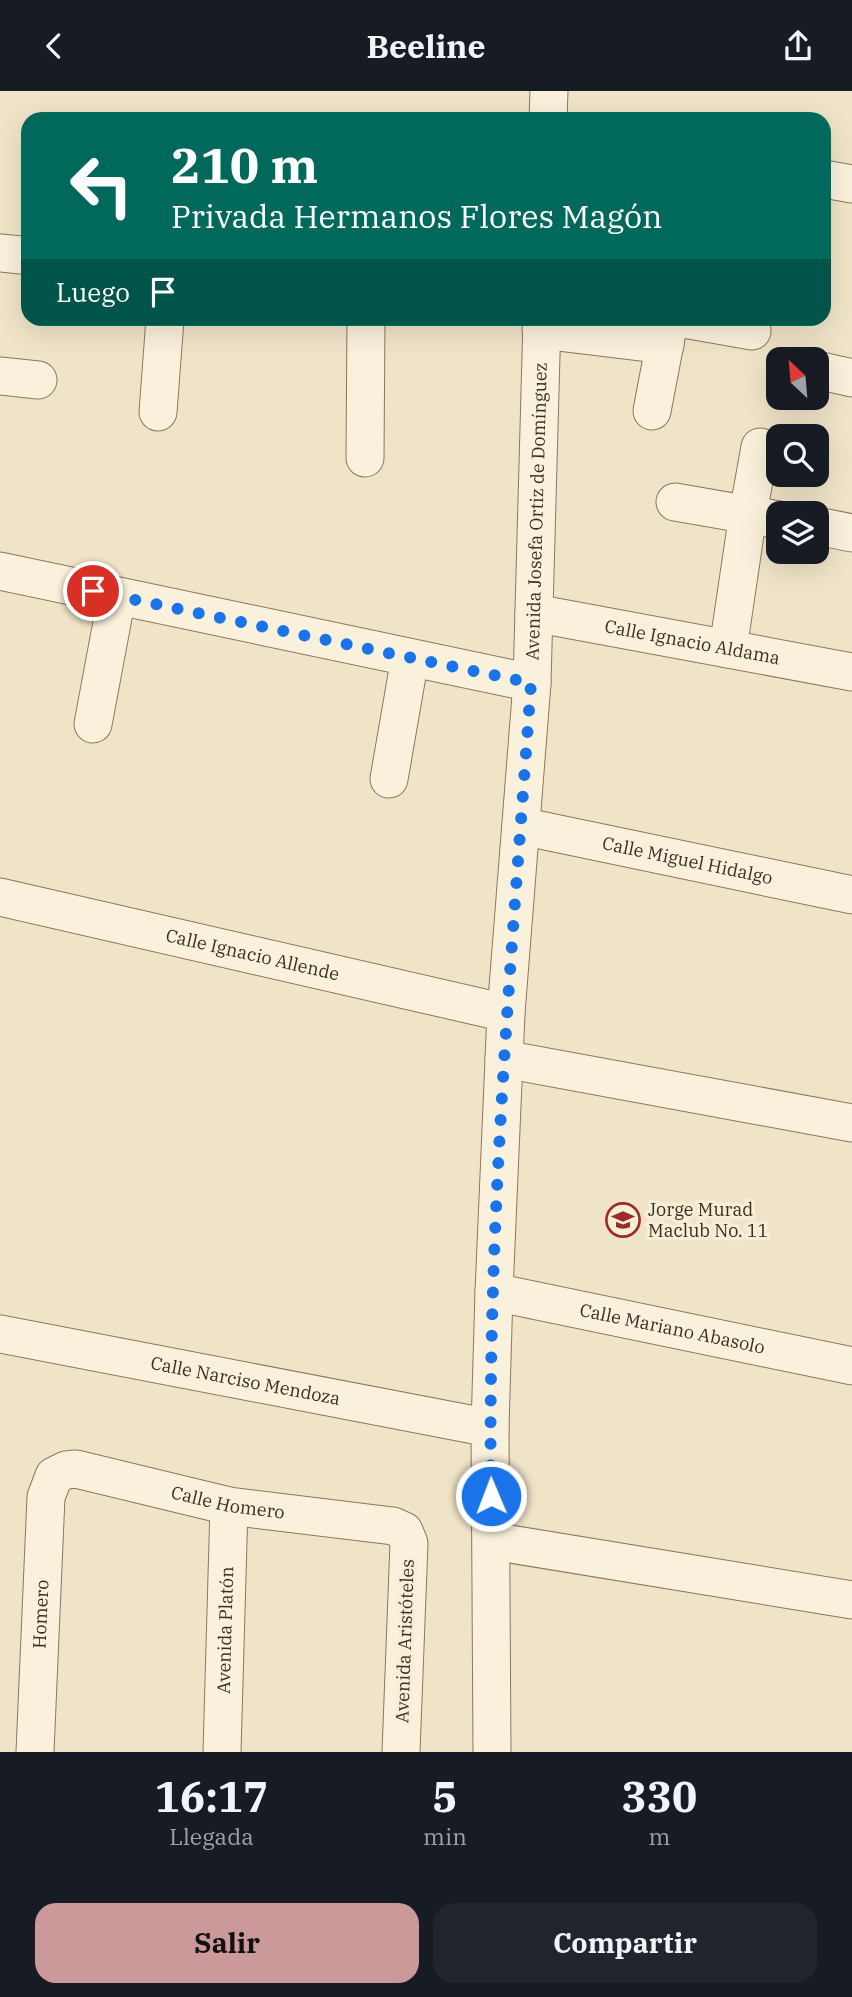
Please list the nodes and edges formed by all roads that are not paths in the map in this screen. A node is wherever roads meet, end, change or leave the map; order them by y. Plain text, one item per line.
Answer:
1 (549, 91) edge
2 (548, 112) edge
3 (831, 180) edge
4 (852, 184) edge
5 (164, 326) edge
6 (366, 326) edge
7 (542, 326) edge
8 (631, 326) edge
9 (675, 327) edge
10 (752, 331) dead end
11 (830, 373) edge
12 (0, 376) edge
13 (852, 378) edge
14 (38, 380) dead end
15 (652, 411) dead end
16 (158, 412) dead end
17 (760, 447) dead end
18 (365, 458) dead end
19 (675, 502) dead end
20 (763, 517) edge
21 (829, 528) edge
22 (852, 533) edge
23 (0, 571) edge
24 (117, 596) junction
25 (534, 613) junction
26 (728, 649) junction
27 (410, 658) junction
28 (852, 672) edge
29 (531, 683) junction
30 (93, 724) dead end
31 (389, 779) dead end
32 (521, 826) junction
33 (852, 895) edge
34 (0, 897) edge
35 (506, 1013) junction
36 (504, 1059) junction
37 (852, 1123) edge
38 (494, 1292) junction
39 (0, 1334) edge
40 (852, 1366) edge
41 (490, 1428) junction
42 (54, 1476) joint
43 (229, 1506) junction
44 (404, 1531) joint
45 (492, 1541) junction
46 (852, 1600) edge
47 (35, 1752) edge
48 (222, 1752) edge
49 (401, 1752) edge
50 (492, 1752) edge

1 - 2 street
3 - 4 street
5 - 16 street
6 - 18 street
7 - 25 street, Avenida Josefa Ortiz de Domínguez
8 - 9 street
9 - 10 street
9 - 15 street
11 - 13 street
12 - 14 street
17 - 20 street
19 - 20 street
20 - 26 street
21 - 22 street
23 - 24 street
24 - 27 street
24 - 30 street
25 - 26 street, Calle Ignacio Aldama
25 - 29 street, Avenida Josefa Ortiz de Domínguez
26 - 28 street, Calle Ignacio Aldama
27 - 29 street
27 - 31 street
29 - 32 street, Avenida Josefa Ortiz de Domínguez
32 - 33 street, Calle Miguel Hidalgo
32 - 35 street, Avenida Josefa Ortiz de Domínguez
34 - 35 street, Calle Ignacio Allende
35 - 36 street, Avenida Josefa Ortiz de Domínguez
36 - 37 street
36 - 38 street, Avenida Josefa Ortiz de Domínguez
38 - 40 street, Calle Mariano Abasolo
38 - 41 street, Avenida Josefa Ortiz de Domínguez
39 - 41 street, Calle Narciso Mendoza
41 - 45 street, Avenida Josefa Ortiz de Domínguez
42 - 43 street, Calle Homero
42 - 47 street, Homero
43 - 44 street, Calle Homero
43 - 48 street, Avenida Platón
44 - 49 street, Avenida Aristóteles
45 - 46 street
45 - 50 street, Avenida Josefa Ortiz de Domínguez

